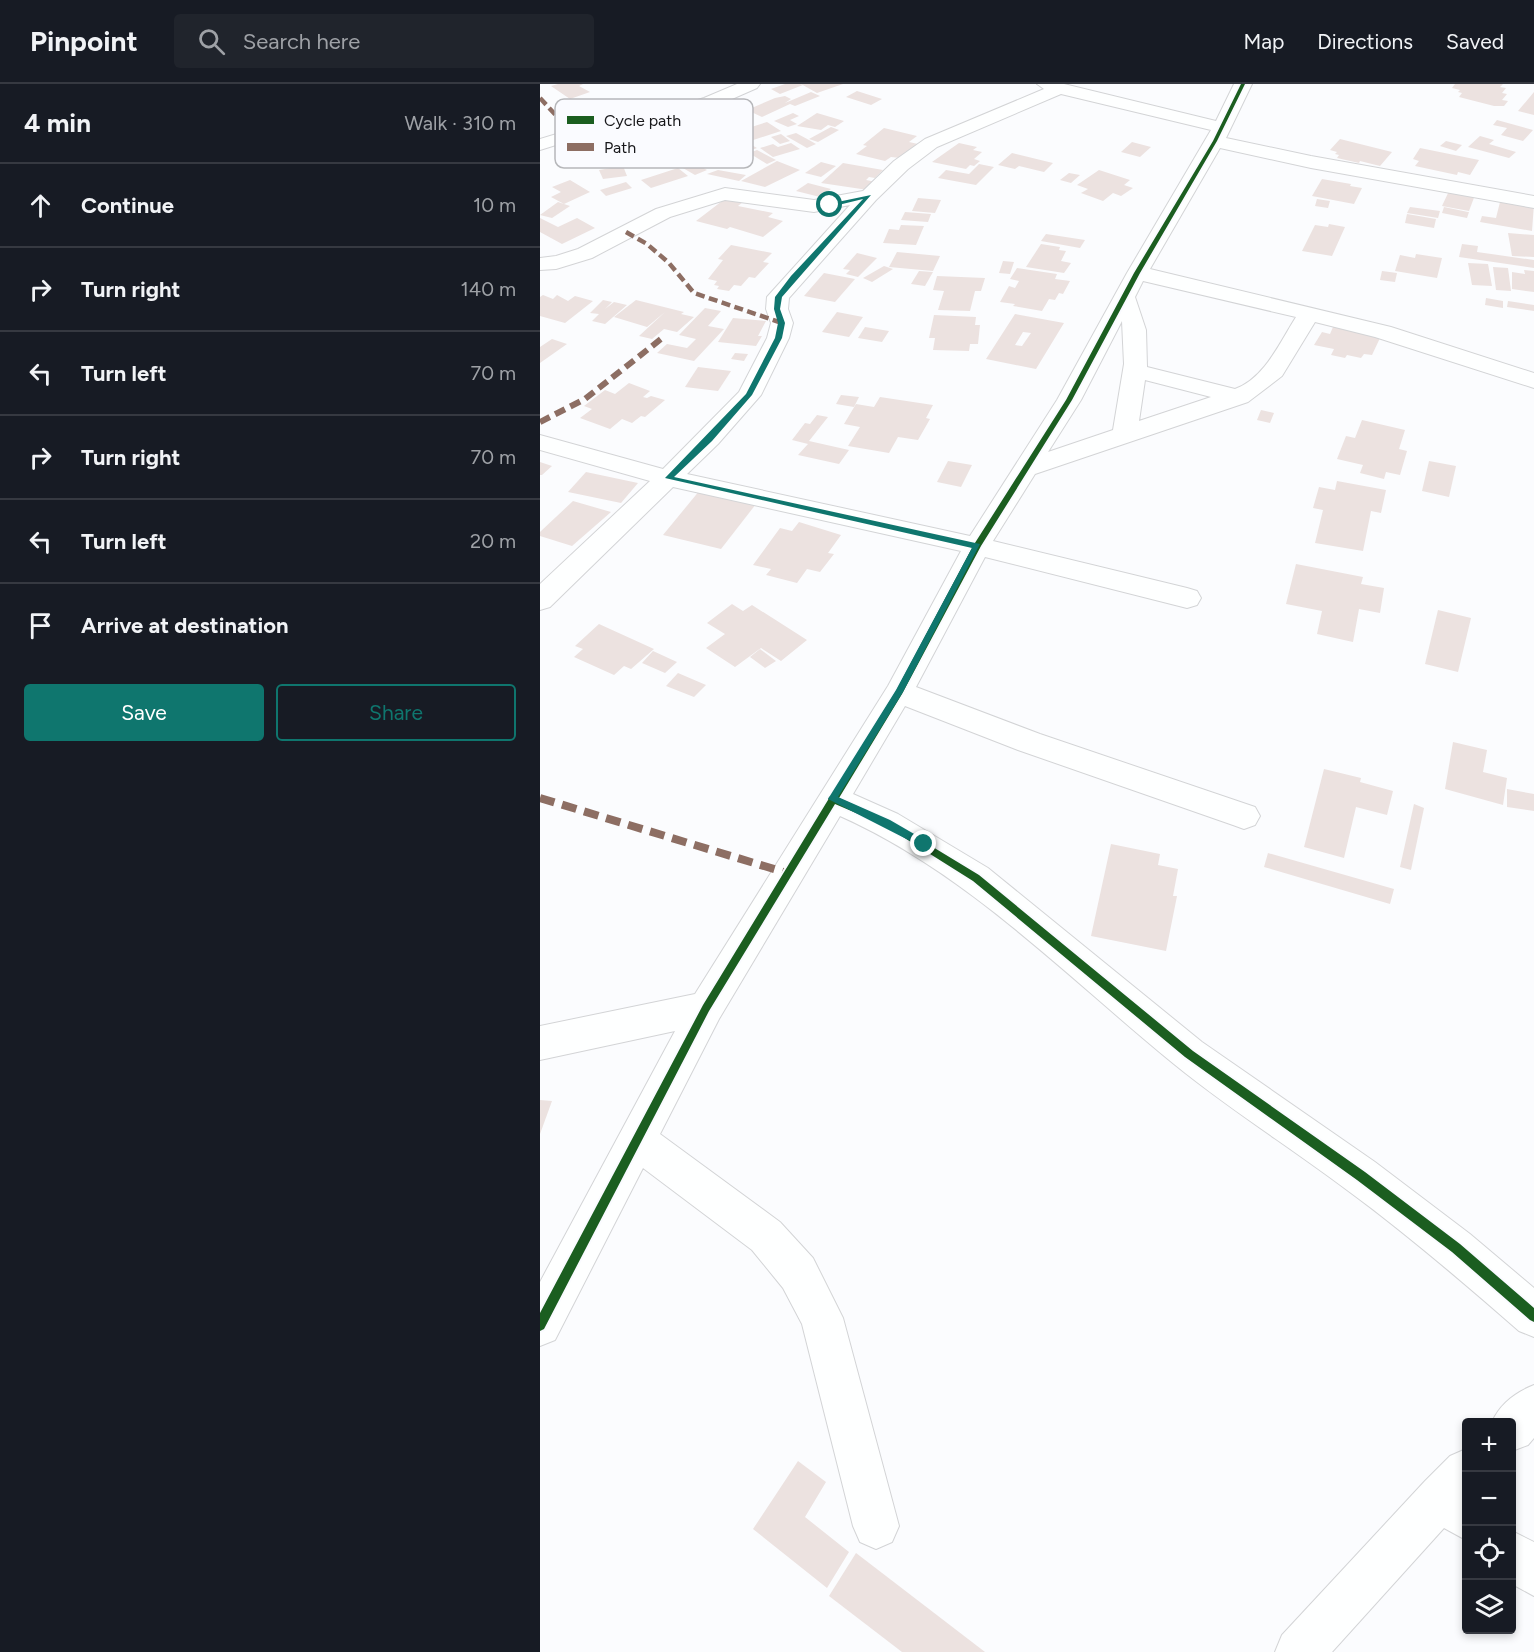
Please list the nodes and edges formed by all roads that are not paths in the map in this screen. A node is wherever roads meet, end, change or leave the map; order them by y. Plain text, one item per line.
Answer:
1 (751, 84) edge
2 (1242, 84) edge
3 (1052, 86) edge
4 (717, 99) edge
5 (1218, 134) junction
6 (555, 140) edge
7 (540, 145) edge
8 (869, 196) junction
9 (1534, 202) edge
10 (540, 264) edge
11 (1137, 273) junction
12 (1124, 297) junction
13 (1309, 313) junction
14 (1135, 371) junction
15 (1534, 381) edge
16 (1240, 397) junction
17 (1125, 433) junction
18 (540, 442) edge
19 (1028, 468) junction
20 (668, 478) junction
21 (977, 546) junction
22 (1186, 598) dead end
23 (540, 600) edge
24 (899, 692) junction
25 (832, 799) junction
26 (1244, 816) dead end
27 (706, 1008) junction
28 (540, 1043) edge
29 (638, 1140) junction
30 (1534, 1316) edge
31 (540, 1325) edge
32 (1534, 1407) edge
33 (1516, 1425) edge
34 (1458, 1495) edge
35 (876, 1526) dead end
36 (1516, 1557) edge
37 (1534, 1572) edge
38 (1299, 1652) edge

1 - 4 street
2 - 5 street
3 - 5 street
3 - 8 street
5 - 9 street
5 - 11 street
6 - 7 street
8 - 10 street
8 - 20 street
11 - 12 street
11 - 13 street
12 - 14 street
12 - 19 street
13 - 15 street
13 - 16 street
14 - 16 street
14 - 17 street
16 - 17 street
17 - 19 street
18 - 20 street
19 - 21 street
20 - 21 street
20 - 23 street
21 - 22 street
21 - 24 street
24 - 25 street
24 - 26 street
25 - 27 street
25 - 30 street
27 - 28 street
27 - 29 street
29 - 31 street
29 - 35 street
32 - 33 street
34 - 38 street
36 - 37 street

